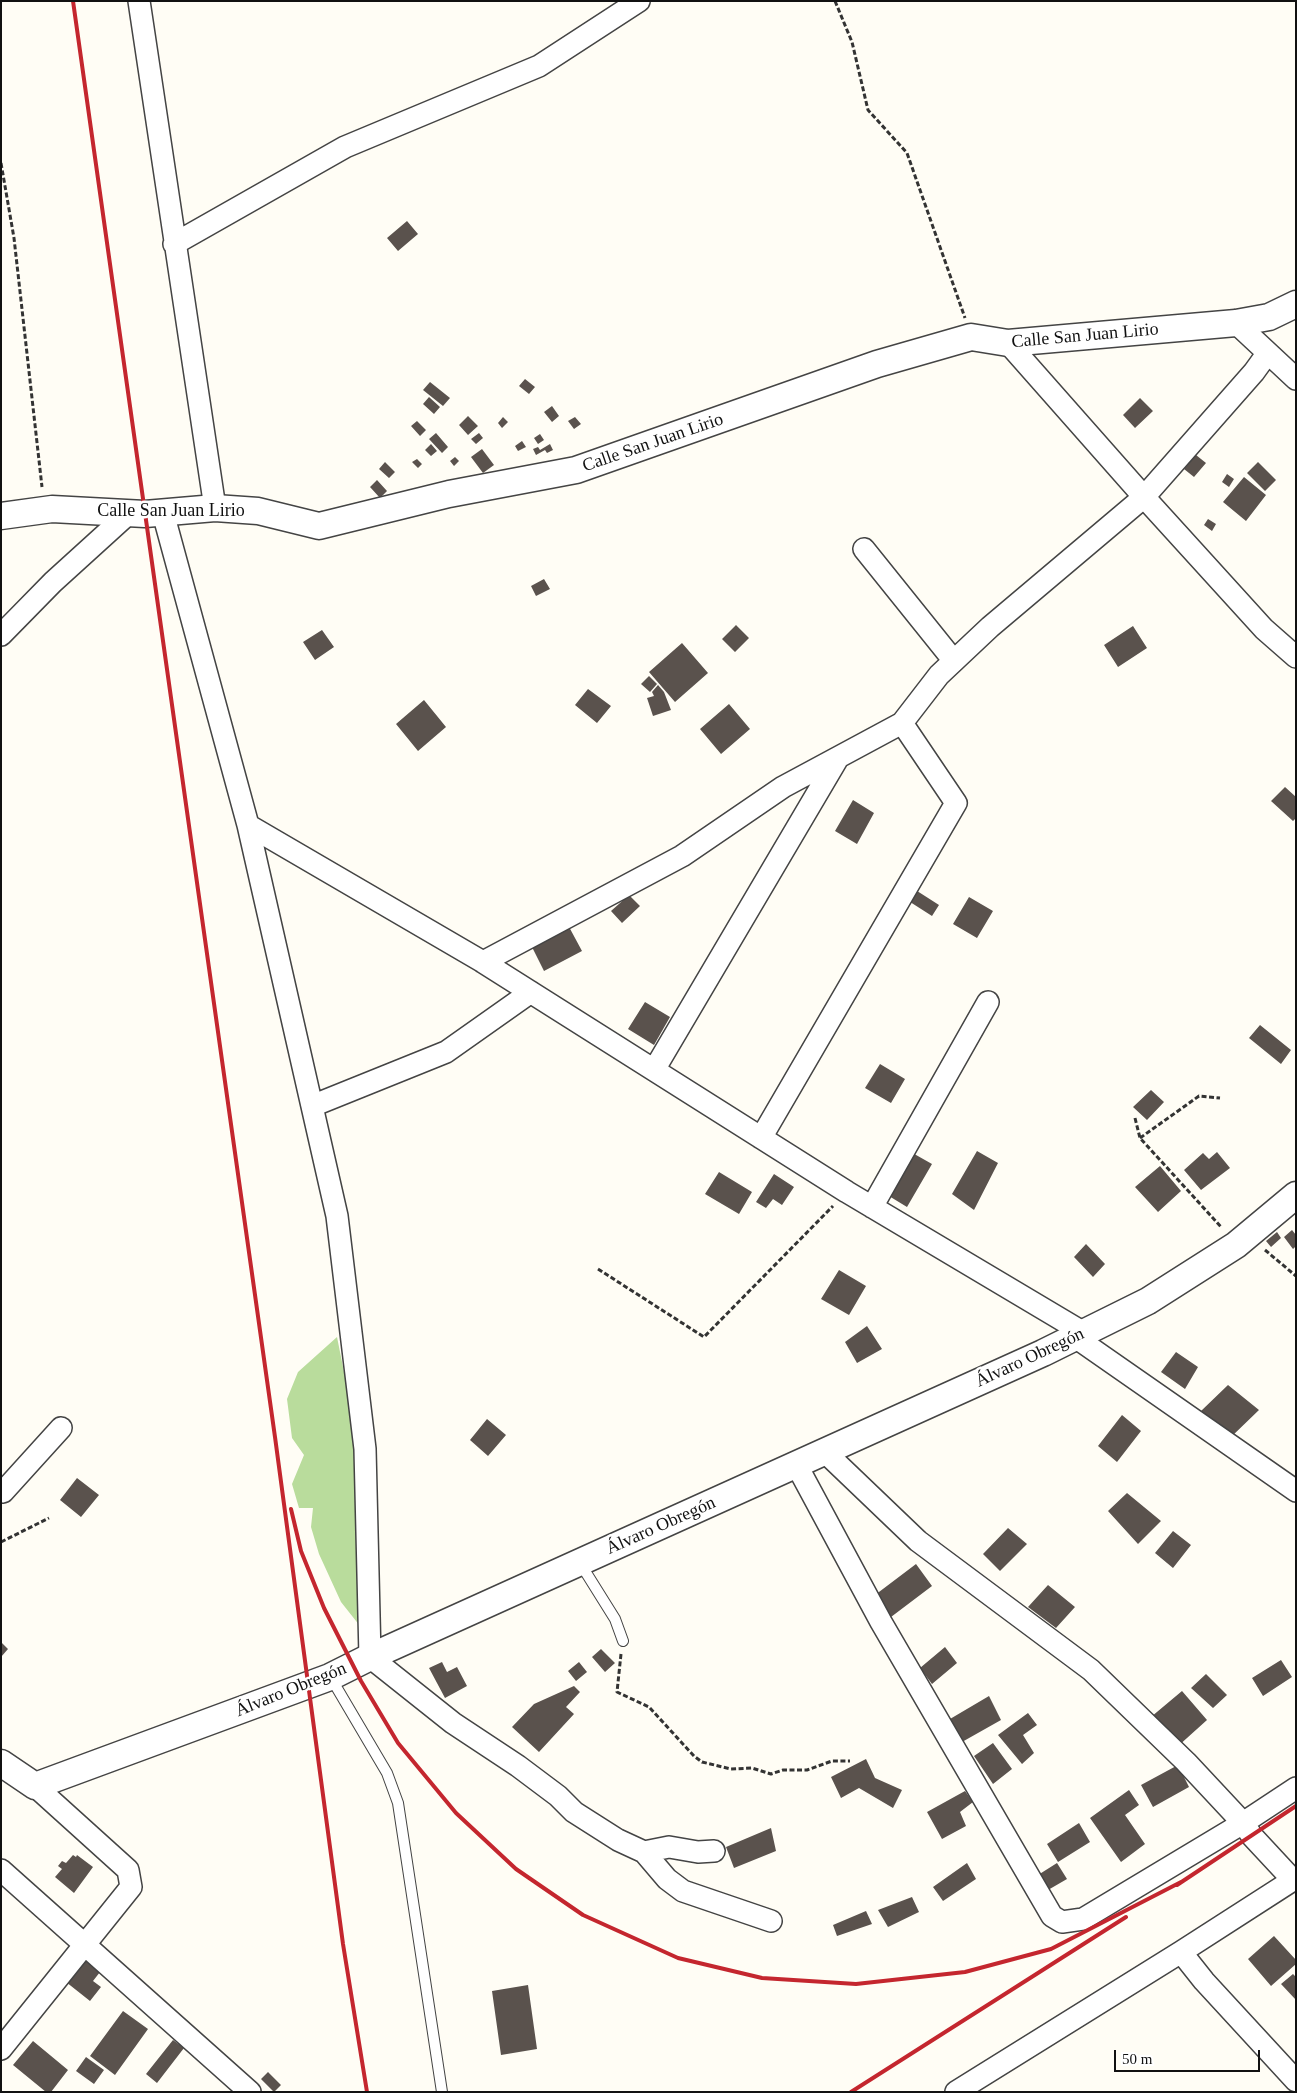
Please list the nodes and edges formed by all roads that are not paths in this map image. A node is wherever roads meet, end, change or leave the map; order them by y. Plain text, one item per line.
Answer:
1 (139, 1) edge
2 (639, 1) edge
3 (174, 244) junction
4 (1296, 304) edge
5 (1236, 323) junction
6 (1008, 343) junction
7 (1267, 354) junction
8 (1296, 379) edge
9 (1144, 497) junction
10 (215, 508) junction
11 (163, 512) junction
12 (130, 513) junction
13 (1, 516) edge
14 (864, 549) dead end
15 (1, 635) edge
16 (1296, 657) edge
17 (954, 661) junction
18 (902, 723) junction
19 (838, 757) junction
20 (248, 825) junction
21 (483, 962) junction
22 (531, 992) junction
23 (988, 1002) dead end
24 (654, 1070) junction
25 (312, 1106) junction
26 (761, 1138) junction
27 (1296, 1194) edge
28 (872, 1207) junction
29 (1079, 1335) junction
30 (61, 1428) dead end
31 (825, 1452) junction
32 (796, 1464) junction
33 (1296, 1491) edge
34 (2, 1492) edge
35 (580, 1562) junction
36 (623, 1641) road end
37 (370, 1657) junction
38 (330, 1677) junction
39 (1, 1763) edge
40 (35, 1786) junction
41 (1296, 1788) edge
42 (1243, 1822) junction
43 (714, 1851) dead end
44 (644, 1852) junction
45 (1, 1870) edge
46 (1294, 1879) edge
47 (771, 1922) dead end
48 (84, 1945) junction
49 (1181, 1952) junction
50 (1, 2050) edge
51 (1296, 2081) edge
52 (250, 2092) edge
53 (442, 2092) edge
54 (956, 2092) edge

1 - 3 street
2 - 3 street
3 - 10 street
4 - 5 street, Calle San Juan Lirio
5 - 6 street, Calle San Juan Lirio
5 - 7 street
6 - 9 street
6 - 10 street, Calle San Juan Lirio
7 - 8 street
7 - 9 street
9 - 16 street
9 - 17 street
10 - 11 street, Calle San Juan Lirio
11 - 12 street, Calle San Juan Lirio
11 - 20 street
12 - 13 street, Calle San Juan Lirio
12 - 15 street
14 - 17 street
17 - 18 street
18 - 19 street
18 - 26 street
19 - 21 street
19 - 24 street
20 - 21 street
20 - 25 street
21 - 22 street
22 - 24 street
22 - 25 street
23 - 28 street
24 - 26 street
25 - 37 street
26 - 28 street
27 - 29 street, Álvaro Obregón
28 - 29 street
29 - 31 street, Álvaro Obregón
29 - 33 street
30 - 34 street
31 - 32 street, Álvaro Obregón
31 - 42 street
32 - 35 street, Álvaro Obregón
32 - 42 street
35 - 36 lane
35 - 37 street, Álvaro Obregón
37 - 38 street, Álvaro Obregón
37 - 44 street
38 - 40 street, Álvaro Obregón
38 - 53 lane
39 - 40 street
40 - 48 street
41 - 42 street
42 - 46 street
43 - 44 street
44 - 47 street
45 - 48 street
46 - 49 street
48 - 50 street
48 - 52 street
49 - 51 street
49 - 54 street

